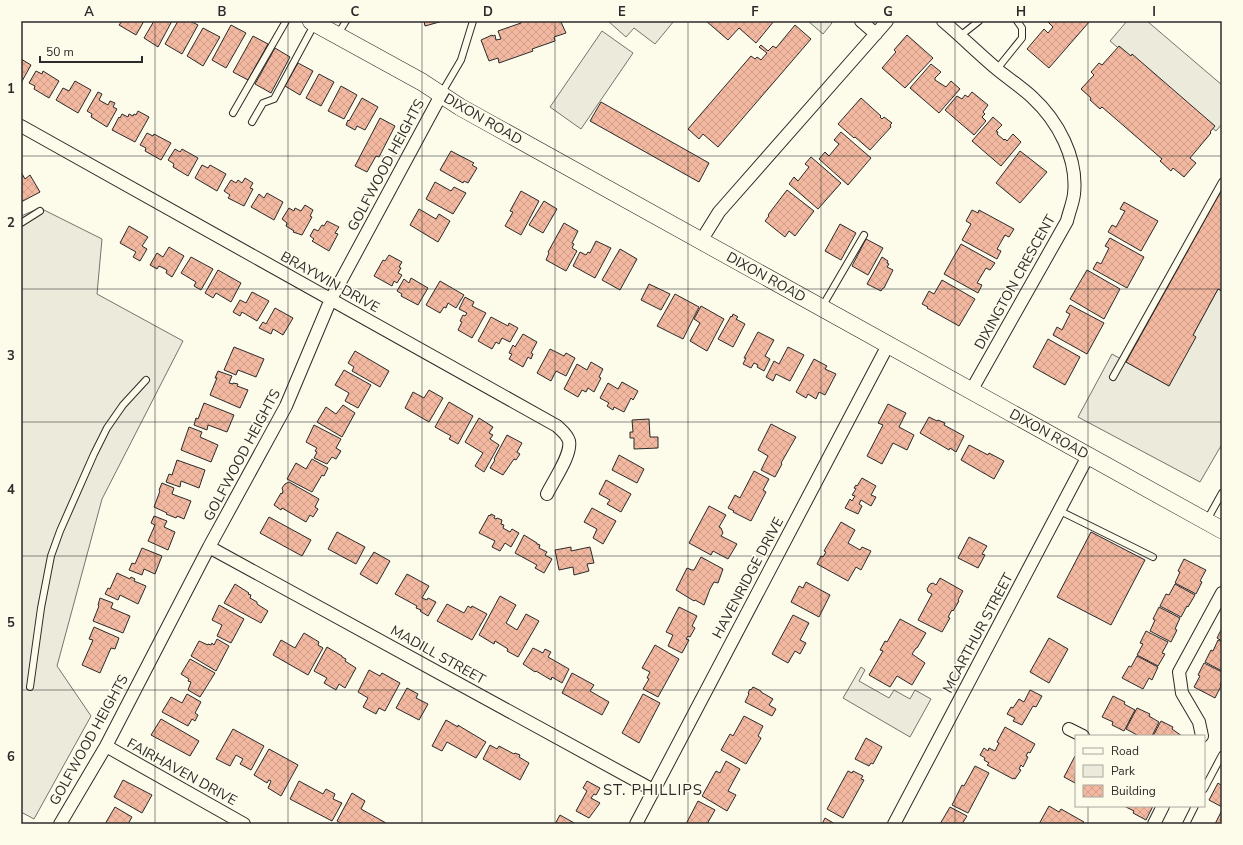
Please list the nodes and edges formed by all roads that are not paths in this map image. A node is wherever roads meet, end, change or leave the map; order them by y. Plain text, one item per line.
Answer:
1 (286, 21) edge
2 (346, 21) edge
3 (473, 21) edge
4 (861, 21) edge
5 (887, 21) edge
6 (944, 21) edge
7 (979, 21) edge
8 (1017, 21) edge
9 (313, 22) edge
10 (876, 34) junction
11 (337, 36) junction
12 (960, 36) junction
13 (997, 69) junction
14 (441, 95) junction
15 (233, 113) dead end
16 (252, 122) dead end
17 (21, 126) edge
18 (1222, 182) edge
19 (40, 212) dead end
20 (21, 224) edge
21 (864, 235) dead end
22 (701, 241) junction
23 (331, 299) junction
24 (822, 308) junction
25 (888, 345) junction
26 (1113, 377) dead end
27 (146, 380) dead end
28 (971, 391) junction
29 (1088, 456) junction
30 (1222, 493) edge
31 (547, 494) dead end
32 (1060, 511) junction
33 (1206, 521) junction
34 (1222, 530) edge
35 (209, 547) junction
36 (1153, 557) dead end
37 (1222, 593) edge
38 (30, 687) dead end
39 (1069, 729) dead end
40 (1081, 735) edge
41 (1202, 735) edge
42 (106, 746) junction
43 (1222, 755) edge
44 (1205, 787) edge
45 (653, 790) junction
46 (1162, 807) edge
47 (1194, 807) edge
48 (60, 824) edge
49 (244, 824) edge
50 (636, 824) edge
51 (894, 824) edge
52 (1154, 824) edge
53 (1186, 824) edge

1 - 15 lane
2 - 11 lane
3 - 14 lane
4 - 10 street
5 - 10 street
6 - 12 street, DIXINGTON CRESCENT
7 - 12 lane
8 - 13 lane
9 - 11 main road, DIXON ROAD
9 - 16 lane
10 - 22 street
11 - 14 main road, DIXON ROAD
12 - 13 street, DIXINGTON CRESCENT
13 - 28 street, DIXINGTON CRESCENT
14 - 22 main road, DIXON ROAD
14 - 23 street, GOLFWOOD HEIGHTS
17 - 23 street, BRAYWIN DRIVE
18 - 26 lane
19 - 20 lane
21 - 24 lane
22 - 24 main road, DIXON ROAD
23 - 31 street, BRAYWIN DRIVE
23 - 35 street, GOLFWOOD HEIGHTS
24 - 25 main road, DIXON ROAD
25 - 28 main road, DIXON ROAD
25 - 45 street, HAVENRIDGE DRIVE
27 - 38 lane
28 - 29 main road, DIXON ROAD
29 - 32 street, MCARTHUR STREET
29 - 33 main road, DIXON ROAD
30 - 33 lane
32 - 36 lane
32 - 51 street, MCARTHUR STREET
33 - 34 main road, DIXON ROAD
35 - 42 street, GOLFWOOD HEIGHTS
35 - 45 street, MADILL STREET
37 - 41 street
39 - 40 street
42 - 48 street, GOLFWOOD HEIGHTS
42 - 49 street, FAIRHAVEN DRIVE
43 - 44 lane
45 - 50 street, HAVENRIDGE DRIVE
46 - 52 street
47 - 53 lane

